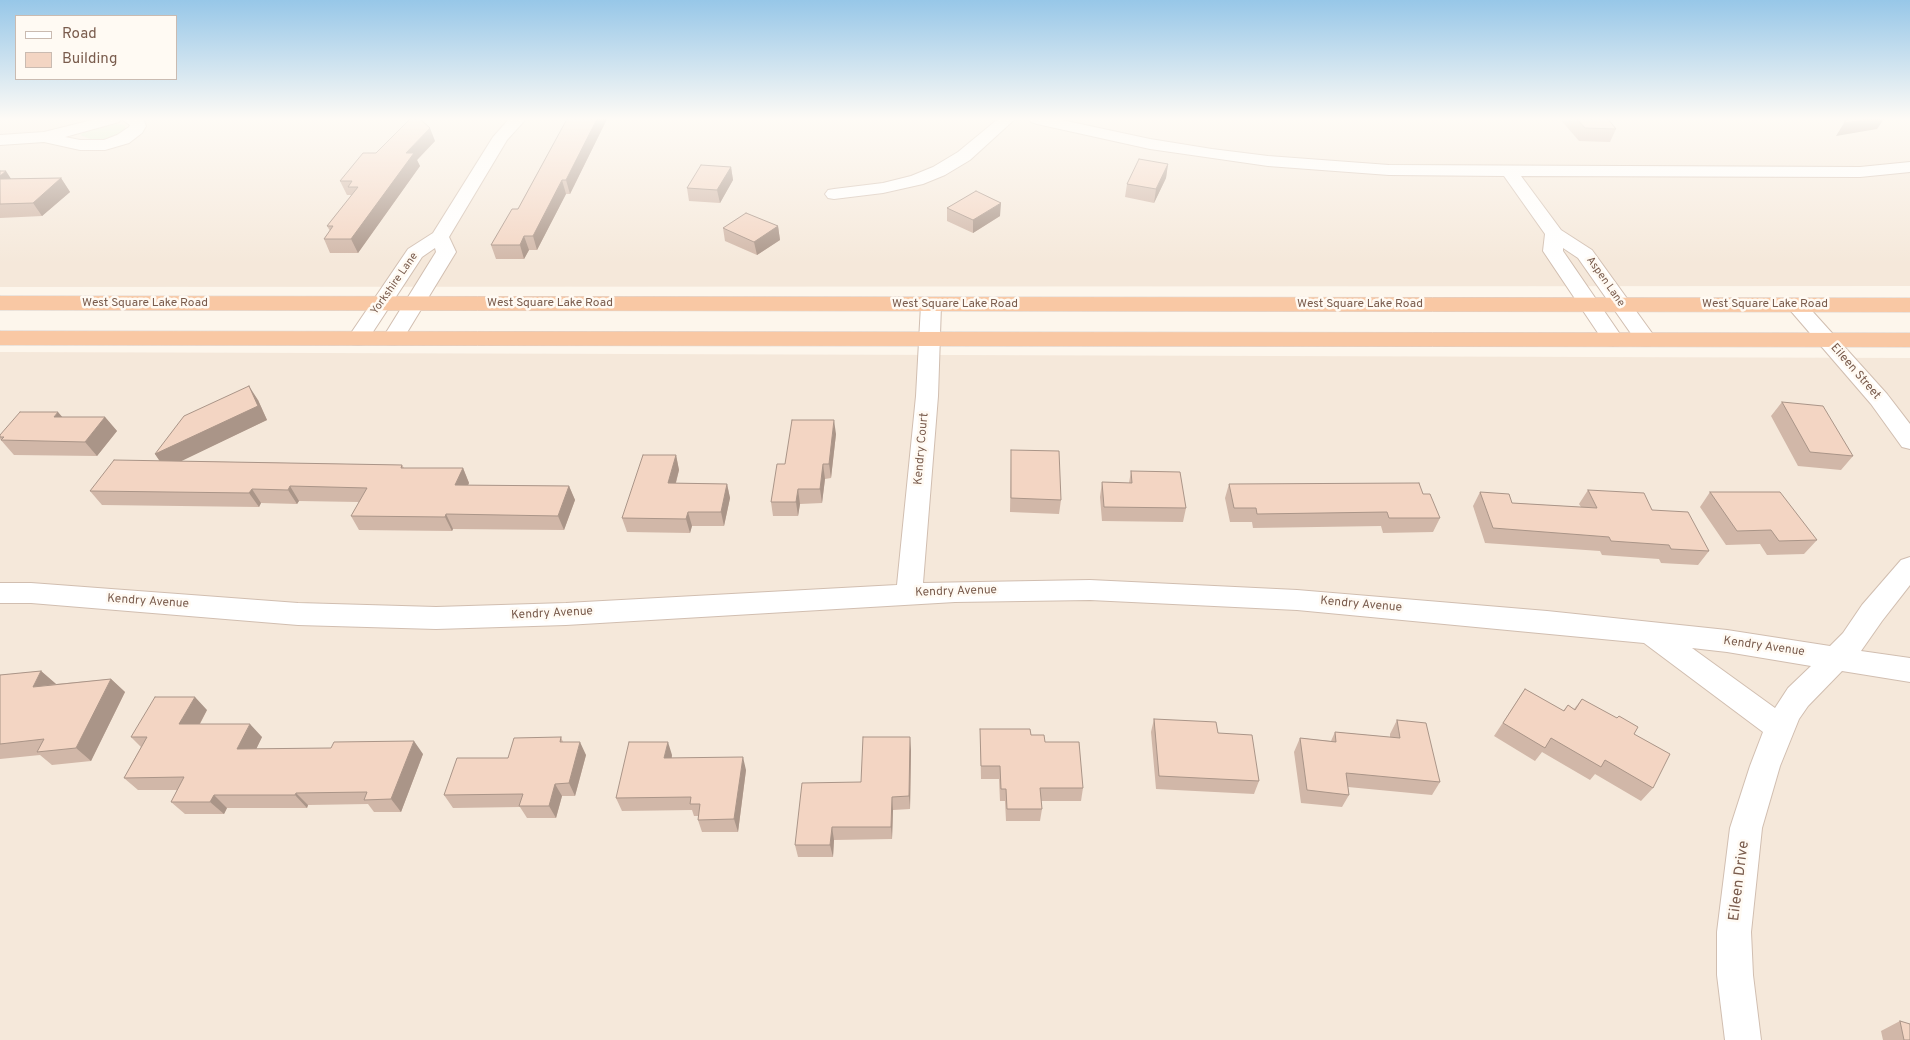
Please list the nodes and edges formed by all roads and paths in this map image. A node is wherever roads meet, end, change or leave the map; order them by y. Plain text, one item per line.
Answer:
1 (482, 168) edge
2 (943, 168) edge
3 (1356, 168) edge
4 (1905, 168) edge
5 (1509, 171) junction
6 (834, 194) dead end
7 (1554, 234) junction
8 (440, 237) junction
9 (0, 303) edge
10 (381, 304) junction
11 (415, 304) junction
12 (931, 305) junction
13 (1910, 305) edge
14 (1590, 306) junction
15 (1622, 306) junction
16 (1797, 306) junction
17 (0, 338) edge
18 (358, 339) junction
19 (393, 339) junction
20 (929, 340) junction
21 (1612, 340) junction
22 (1646, 340) junction
23 (1827, 340) junction
24 (1910, 340) edge
25 (1910, 441) edge
26 (1910, 567) edge
27 (0, 593) edge
28 (909, 594) junction
29 (1649, 632) junction
30 (1836, 658) junction
31 (1910, 670) edge
32 (1780, 728) junction
33 (1743, 1040) edge

1 - 8 street, Yorkshire Lane
2 - 6 street
3 - 5 street
4 - 5 street
5 - 7 street, Aspen Lane
7 - 14 street, Aspen Lane
7 - 15 street, Aspen Lane
8 - 10 street, Yorkshire Lane
8 - 11 street, Yorkshire Lane
9 - 10 highway, West Square Lake Road
10 - 11 highway, West Square Lake Road
10 - 18 street, Yorkshire Lane
11 - 12 highway, West Square Lake Road
11 - 19 street, Yorkshire Lane
12 - 14 highway, West Square Lake Road
12 - 20 street, Kendry Court
13 - 16 highway, West Square Lake Road
14 - 15 highway, West Square Lake Road
14 - 21 street, Aspen Lane
15 - 16 highway, West Square Lake Road
15 - 22 street, Aspen Lane
16 - 23 street, Eileen Street
17 - 18 highway
18 - 19 highway
19 - 20 highway
20 - 21 highway
20 - 28 street, Kendry Court
21 - 22 highway
22 - 23 highway
23 - 24 highway
23 - 25 street, Eileen Street
26 - 30 street
27 - 28 street, Kendry Avenue
28 - 29 street, Kendry Avenue
29 - 30 street, Kendry Avenue
29 - 32 street
30 - 31 street, Kendry Avenue
30 - 32 street, Eileen Drive
32 - 33 street, Eileen Drive

